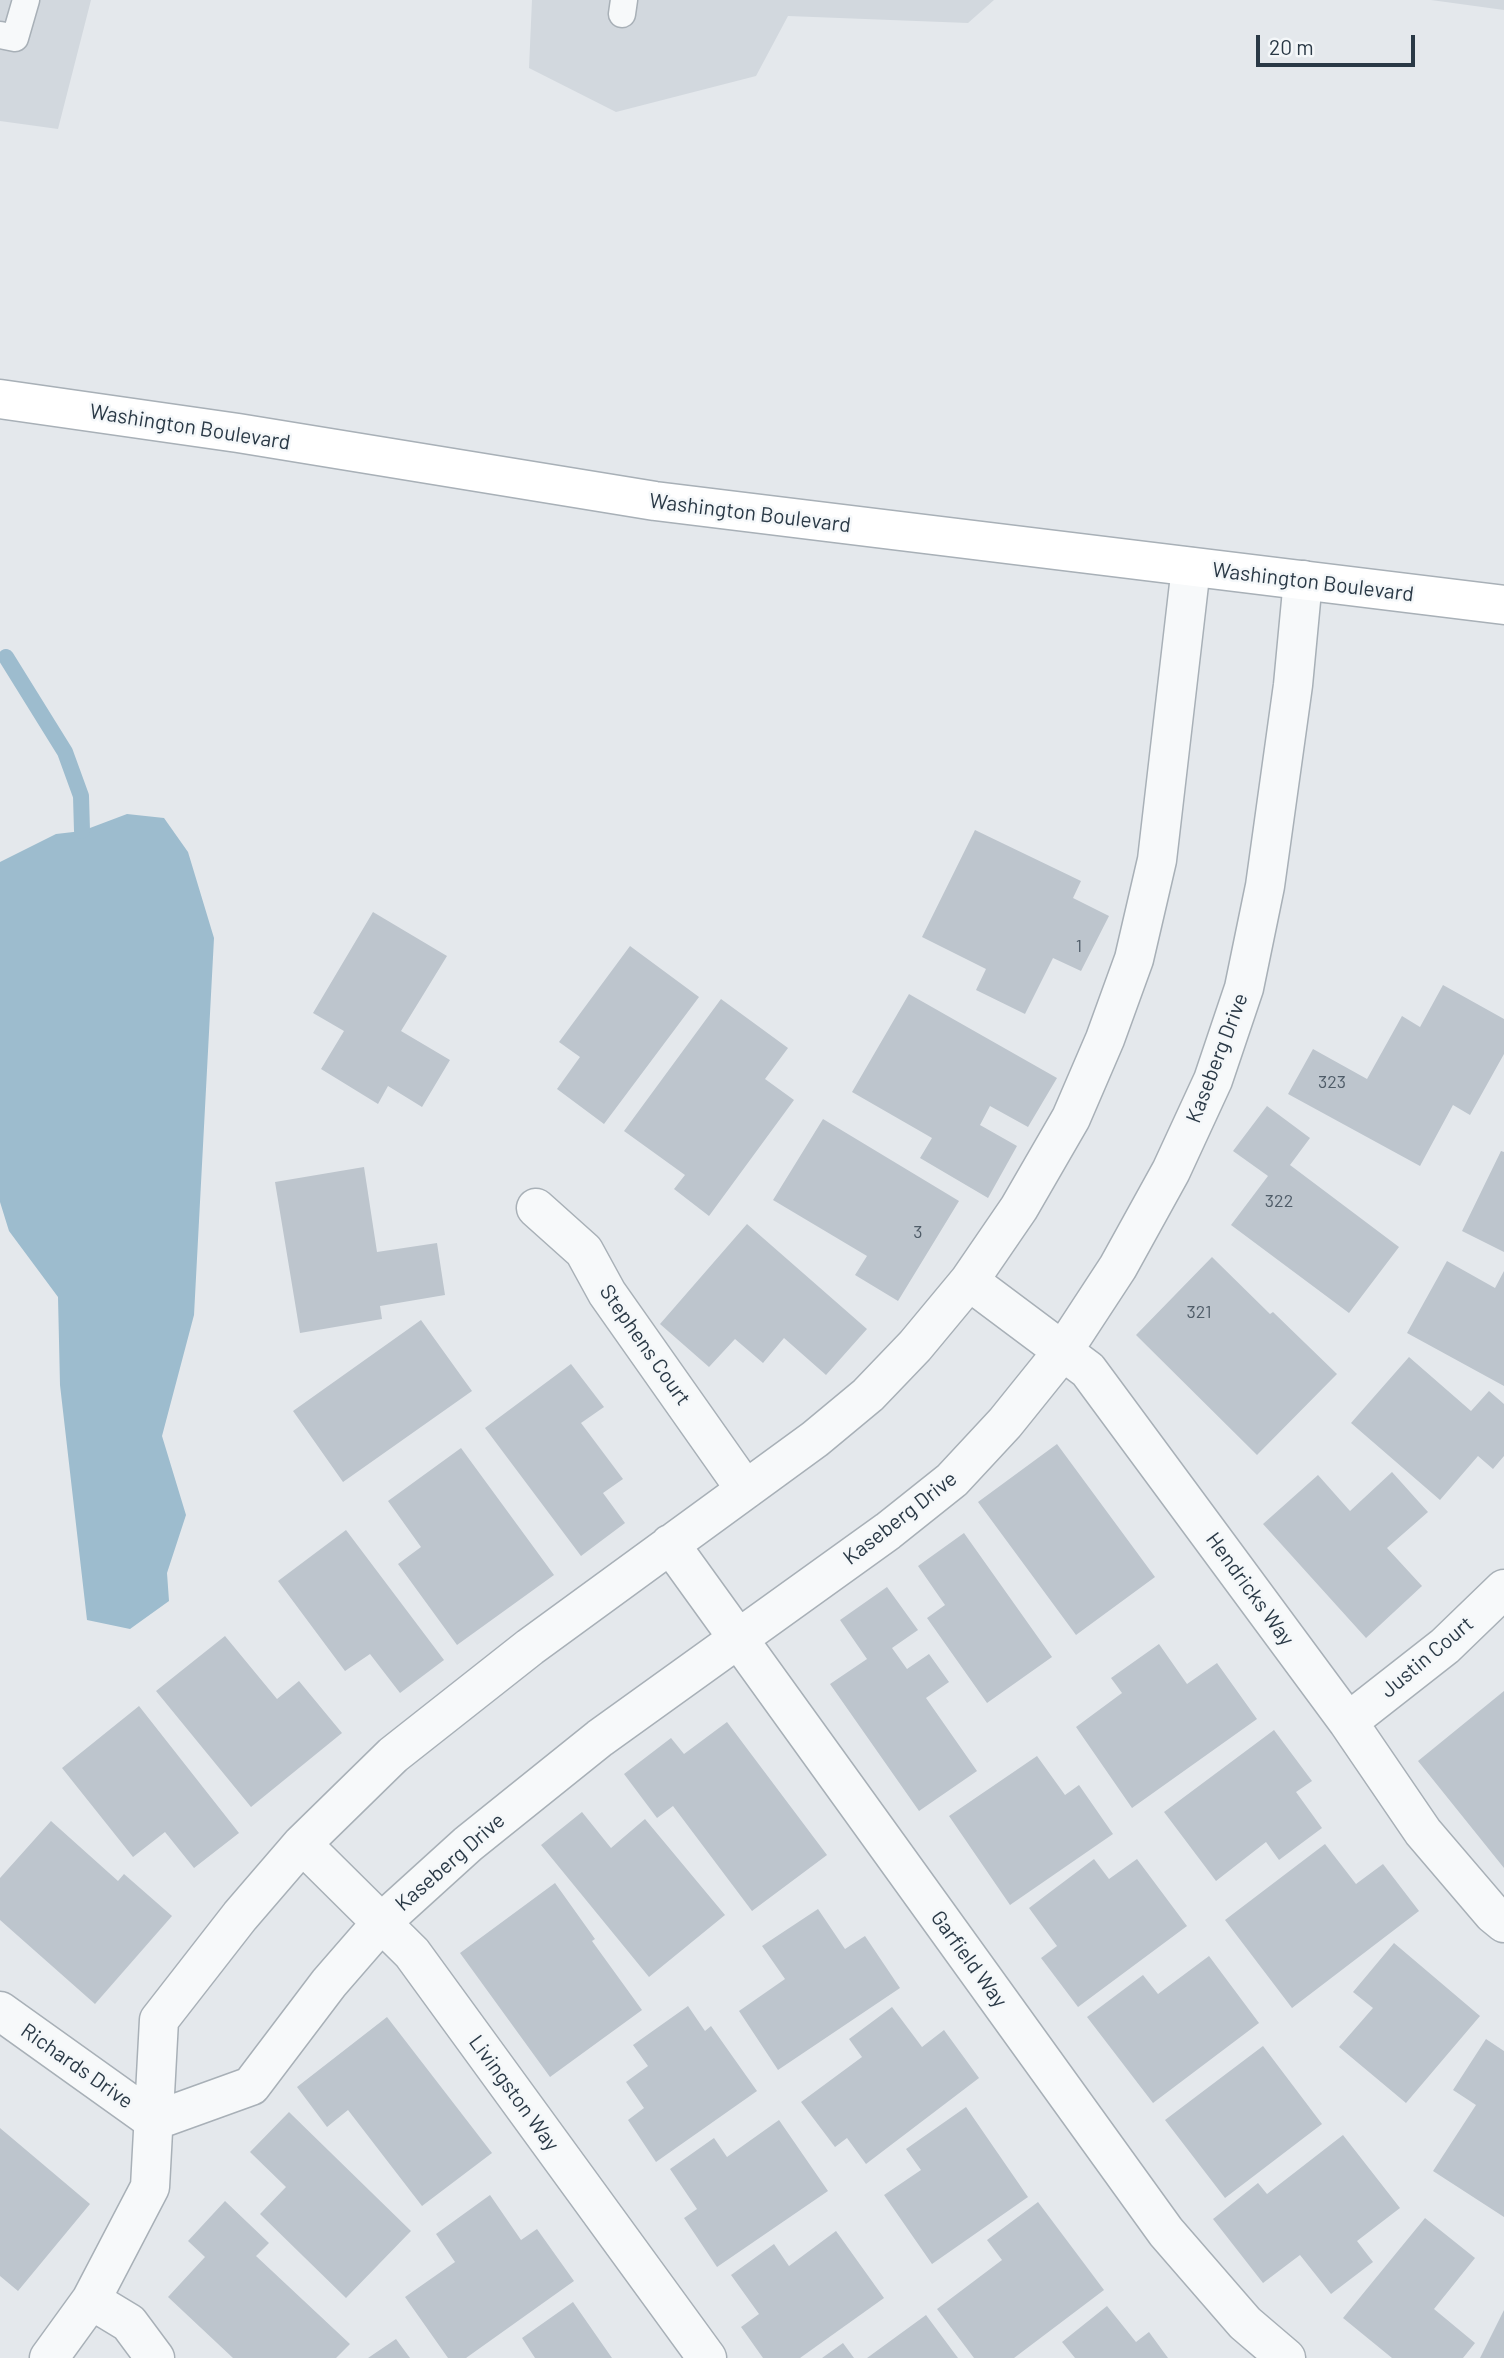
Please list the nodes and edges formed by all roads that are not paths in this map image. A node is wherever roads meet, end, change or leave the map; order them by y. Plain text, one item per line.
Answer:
1 (26, 0) edge
2 (0, 35) edge
3 (0, 399) edge
4 (1191, 567) junction
5 (1303, 580) junction
6 (1504, 605) edge
7 (536, 1208) dead end
8 (969, 1281) junction
9 (1063, 1351) junction
10 (746, 1489) junction
11 (670, 1544) junction
12 (1504, 1589) edge
13 (738, 1639) junction
14 (1348, 1721) junction
15 (302, 1844) junction
16 (382, 1922) junction
17 (1504, 1923) edge
18 (0, 2011) edge
19 (154, 2120) junction
20 (91, 2300) junction
21 (49, 2358) edge
22 (155, 2358) edge
23 (707, 2358) edge
24 (1286, 2358) edge

1 - 2 lane
3 - 4 main road, Washington Boulevard
4 - 5 main road, Washington Boulevard
4 - 8 street
5 - 6 main road, Washington Boulevard
5 - 9 street, Kaseberg Drive
7 - 10 street, Stephens Court
8 - 9 street, Hendricks Way
8 - 10 street
9 - 13 street, Kaseberg Drive
9 - 14 street, Hendricks Way
10 - 11 street
11 - 13 street, Garfield Way
11 - 15 street
12 - 14 street, Justin Court
13 - 16 street, Kaseberg Drive
13 - 24 street, Garfield Way
14 - 17 street, Hendricks Way
15 - 16 street, Livingston Way
15 - 19 street
16 - 19 street, Kaseberg Drive
16 - 23 street, Livingston Way
18 - 19 street, Richards Drive
19 - 20 street
20 - 21 street
20 - 22 street

